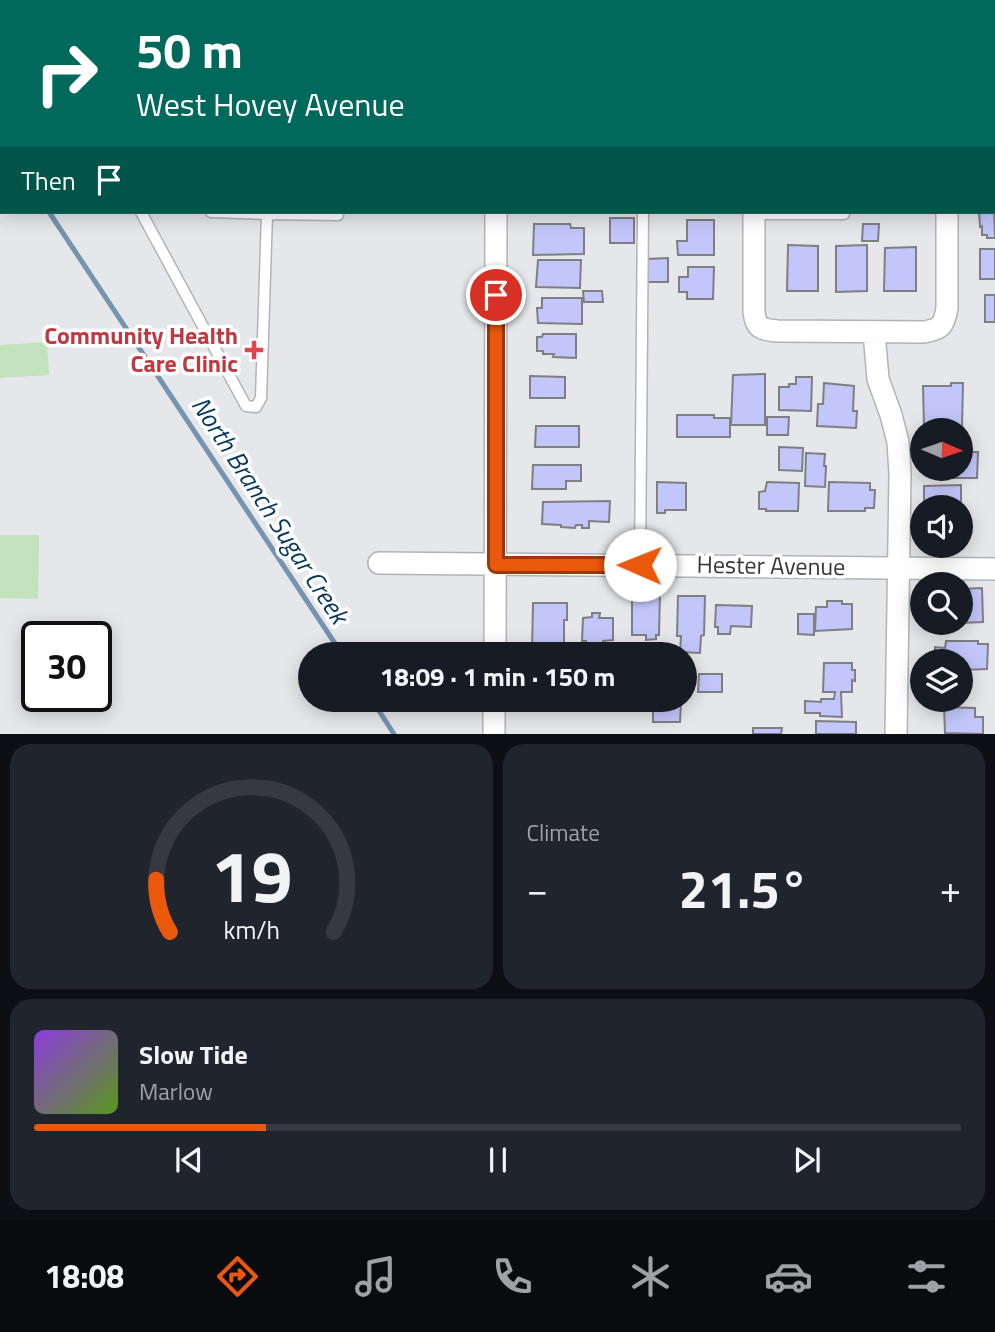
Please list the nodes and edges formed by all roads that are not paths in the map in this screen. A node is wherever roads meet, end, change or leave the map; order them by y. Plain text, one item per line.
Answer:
1 (142, 214) edge
2 (267, 214) joint
3 (496, 214) edge
4 (643, 214) edge
5 (754, 214) edge
6 (947, 214) edge
7 (338, 215) dead end
8 (874, 331) junction
9 (379, 564) dead end
10 (496, 565) junction
11 (640, 565) junction
12 (899, 568) junction
13 (995, 569) edge
14 (495, 642) edge
15 (494, 712) edge
16 (494, 733) edge
17 (896, 733) edge

1 - 2 lane
2 - 7 lane
3 - 10 street
4 - 11 lane
5 - 8 street
6 - 8 street
8 - 12 street
9 - 10 street, Hester Avenue
10 - 11 street, Hester Avenue
10 - 14 street
11 - 12 street, Hester Avenue
12 - 13 street, Hester Avenue
12 - 17 street
15 - 16 street

